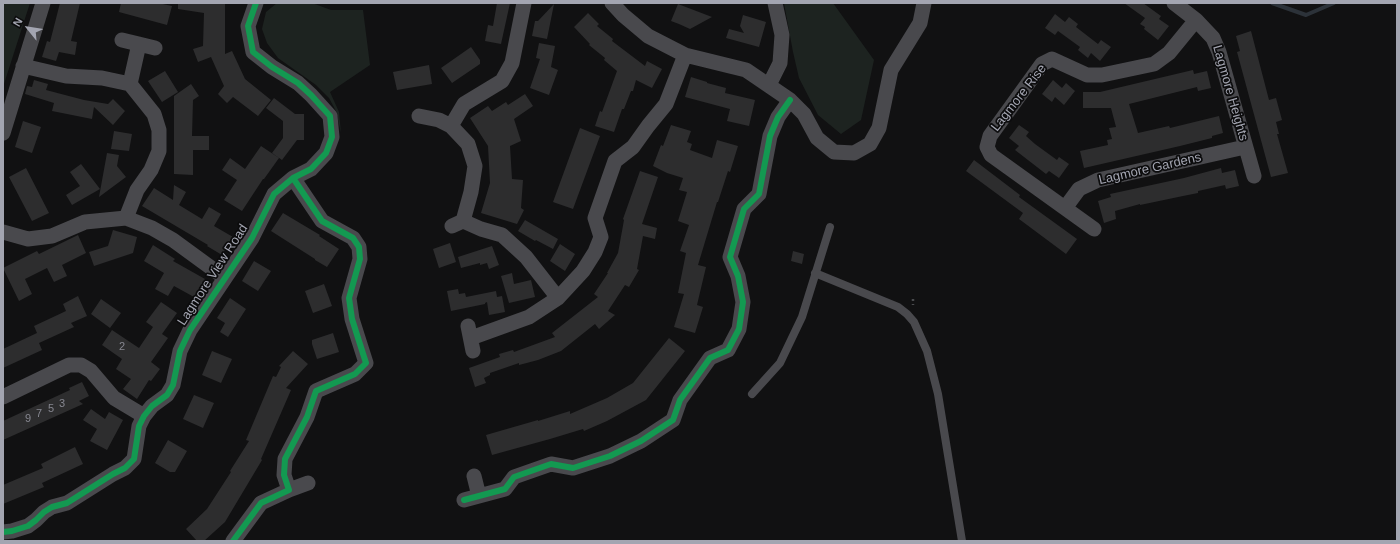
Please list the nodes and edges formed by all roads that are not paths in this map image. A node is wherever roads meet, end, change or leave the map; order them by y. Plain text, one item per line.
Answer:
1 (43, 3) edge
2 (256, 3) edge
3 (524, 3) edge
4 (612, 3) edge
5 (775, 3) edge
6 (924, 3) edge
7 (1174, 3) edge
8 (1196, 20) junction
9 (122, 40) dead end
10 (139, 44) junction
11 (155, 48) dead end
12 (686, 55) junction
13 (22, 66) junction
14 (130, 84) junction
15 (769, 85) junction
16 (790, 100) junction
17 (419, 116) dead end
18 (451, 126) junction
19 (3, 133) edge
20 (1246, 147) junction
21 (1254, 176) dead end
22 (293, 178) junction
23 (1065, 208) junction
24 (126, 218) junction
25 (830, 227) dead end
26 (1094, 229) dead end
27 (3, 232) edge
28 (815, 274) junction
29 (225, 278) junction
30 (558, 298) junction
31 (471, 338) dead end
32 (752, 394) dead end
33 (3, 397) edge
34 (144, 416) junction
35 (474, 476) dead end
36 (308, 483) dead end
37 (289, 490) junction
38 (479, 496) junction
39 (464, 500) dead end
40 (3, 532) edge
41 (233, 541) edge
42 (962, 541) edge

1 - 13 street
2 - 22 street, Lagmore View Road
3 - 18 street
4 - 12 street
5 - 15 street
6 - 16 street
7 - 8 street, Lagmore Heights
8 - 20 street, Lagmore Heights
8 - 23 street, Lagmore Rise
9 - 10 street
10 - 11 street
10 - 14 street
12 - 15 street
12 - 30 street
13 - 14 street
13 - 19 street
14 - 24 street
15 - 16 street
16 - 38 street
17 - 18 street
18 - 30 street
20 - 21 street, Lagmore Heights
20 - 23 street, Lagmore Gardens
22 - 29 street, Lagmore View Road
22 - 37 street
23 - 26 street, Lagmore Rise
24 - 27 street
24 - 29 street
25 - 28 lane
28 - 32 lane
28 - 42 lane
29 - 34 street, Lagmore View Road
30 - 31 street
33 - 34 street
34 - 40 street, Lagmore View Road
35 - 38 street
36 - 37 street
37 - 41 street
38 - 39 street

